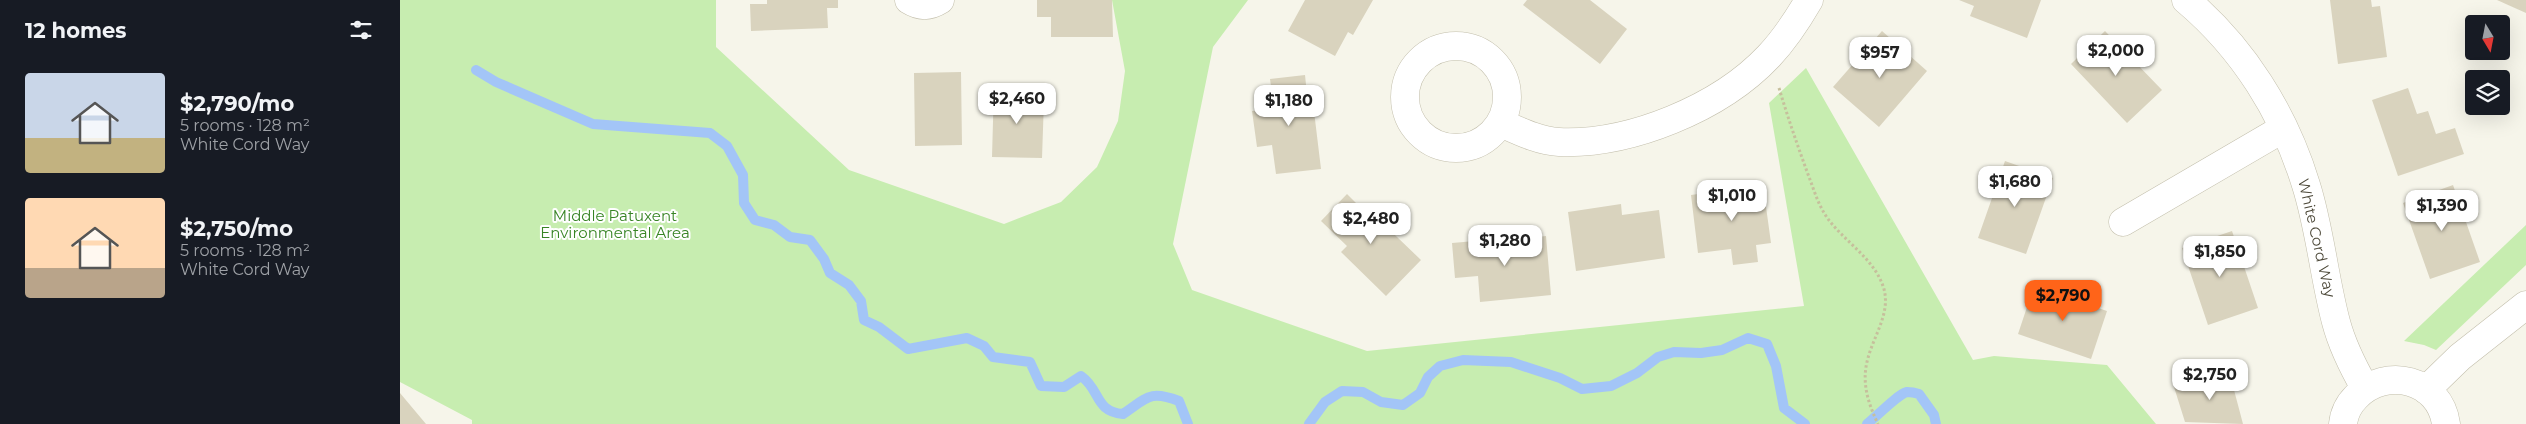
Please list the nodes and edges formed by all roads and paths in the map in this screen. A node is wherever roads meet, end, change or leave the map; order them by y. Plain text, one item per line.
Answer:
1 (909, 0) edge
2 (940, 0) edge
3 (1809, 0) edge
4 (2203, 5) edge
5 (1769, 56) junction
6 (1501, 124) dead end
7 (2284, 128) junction
8 (2123, 222) dead end
9 (2526, 306) edge
10 (2365, 388) junction
11 (2426, 390) junction
12 (1878, 424) edge
13 (2343, 424) edge
14 (2446, 424) edge

1 - 2 street
3 - 5 street
4 - 7 street, White Cord Way
5 - 6 street
5 - 12 path
7 - 8 street
7 - 10 street, White Cord Way
9 - 11 street
10 - 11 street
10 - 13 street
11 - 14 street

